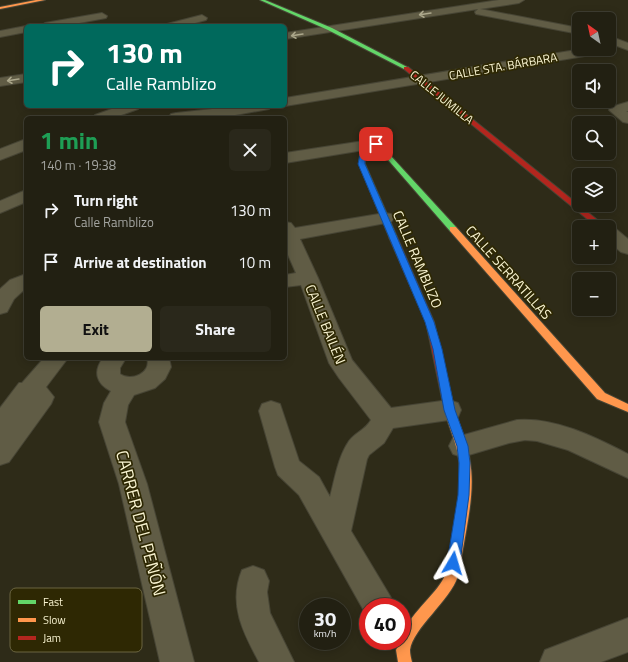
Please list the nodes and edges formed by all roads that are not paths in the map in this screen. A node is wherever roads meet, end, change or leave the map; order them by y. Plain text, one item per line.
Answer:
1 (43, 0) edge
2 (262, 0) edge
3 (519, 0) edge
4 (431, 3) dead end
5 (92, 5) dead end
6 (0, 8) edge
7 (463, 9) junction
8 (447, 11) junction
9 (202, 18) dead end
10 (60, 24) edge
11 (179, 24) edge
12 (24, 29) edge
13 (330, 29) junction
14 (572, 29) edge
15 (0, 34) edge
16 (287, 36) edge
17 (616, 41) edge
18 (626, 45) edge
19 (616, 47) edge
20 (572, 54) edge
21 (24, 78) edge
22 (421, 80) junction
23 (0, 82) edge
24 (287, 102) edge
25 (628, 106) edge
26 (128, 108) edge
27 (242, 108) edge
28 (175, 114) edge
29 (106, 116) edge
30 (628, 119) edge
31 (376, 144) junction
32 (287, 158) edge
33 (24, 196) edge
34 (0, 208) edge
35 (385, 218) junction
36 (593, 220) edge
37 (287, 231) edge
38 (616, 239) edge
39 (628, 248) edge
40 (308, 278) junction
41 (24, 281) edge
42 (287, 282) edge
43 (0, 307) edge
44 (55, 360) edge
45 (113, 360) edge
46 (158, 360) edge
47 (126, 388) junction
48 (28, 390) junction
49 (628, 408) edge
50 (449, 410) junction
51 (271, 411) dead end
52 (385, 418) junction
53 (0, 425) edge
54 (462, 446) junction
55 (0, 454) edge
56 (628, 466) edge
57 (336, 533) junction
58 (254, 581) dead end
59 (374, 598) edge
60 (411, 633) edge
61 (628, 635) edge
62 (177, 662) edge
63 (277, 662) edge
64 (557, 662) edge

1 - 6 street
2 - 13 street, CALLE JUMILLA
3 - 7 street
4 - 8 street
5 - 10 street
7 - 8 street
7 - 14 street
8 -> 13 street
9 - 11 street
12 - 15 street
13 -> 16 street
13 - 22 street, CALLE JUMILLA
17 - 18 street
18 - 19 street
20 - 22 street, CALLE STA. BÁRBARA
21 -> 23 street
22 - 24 street, CALLE STA. BÁRBARA
22 - 36 street, CALLE JUMILLA
25 - 30 street
26 - 29 street
27 - 28 street
31 - 32 street
31 - 35 street, CALLE RAMBLIZO
31 - 49 street, CALLE SERRATILLAS
33 - 34 street
35 - 37 street
35 - 50 street, CALLE RAMBLIZO
37 - 40 street, CALLE BAILÉN
38 - 39 street
40 - 42 street
40 - 52 street, CALLE BAILÉN
41 - 43 street
44 - 48 street
45 - 47 street
46 - 47 street
47 - 62 street, CARRER DEL PEÑÓN
48 - 53 street
48 - 55 street
50 - 52 street
50 - 54 street, CALLE RAMBLIZO
51 - 57 street
52 - 57 street
54 - 56 street
54 - 60 street, CALLE RAMBLIZO
57 - 59 street
58 - 63 street
61 - 64 street

